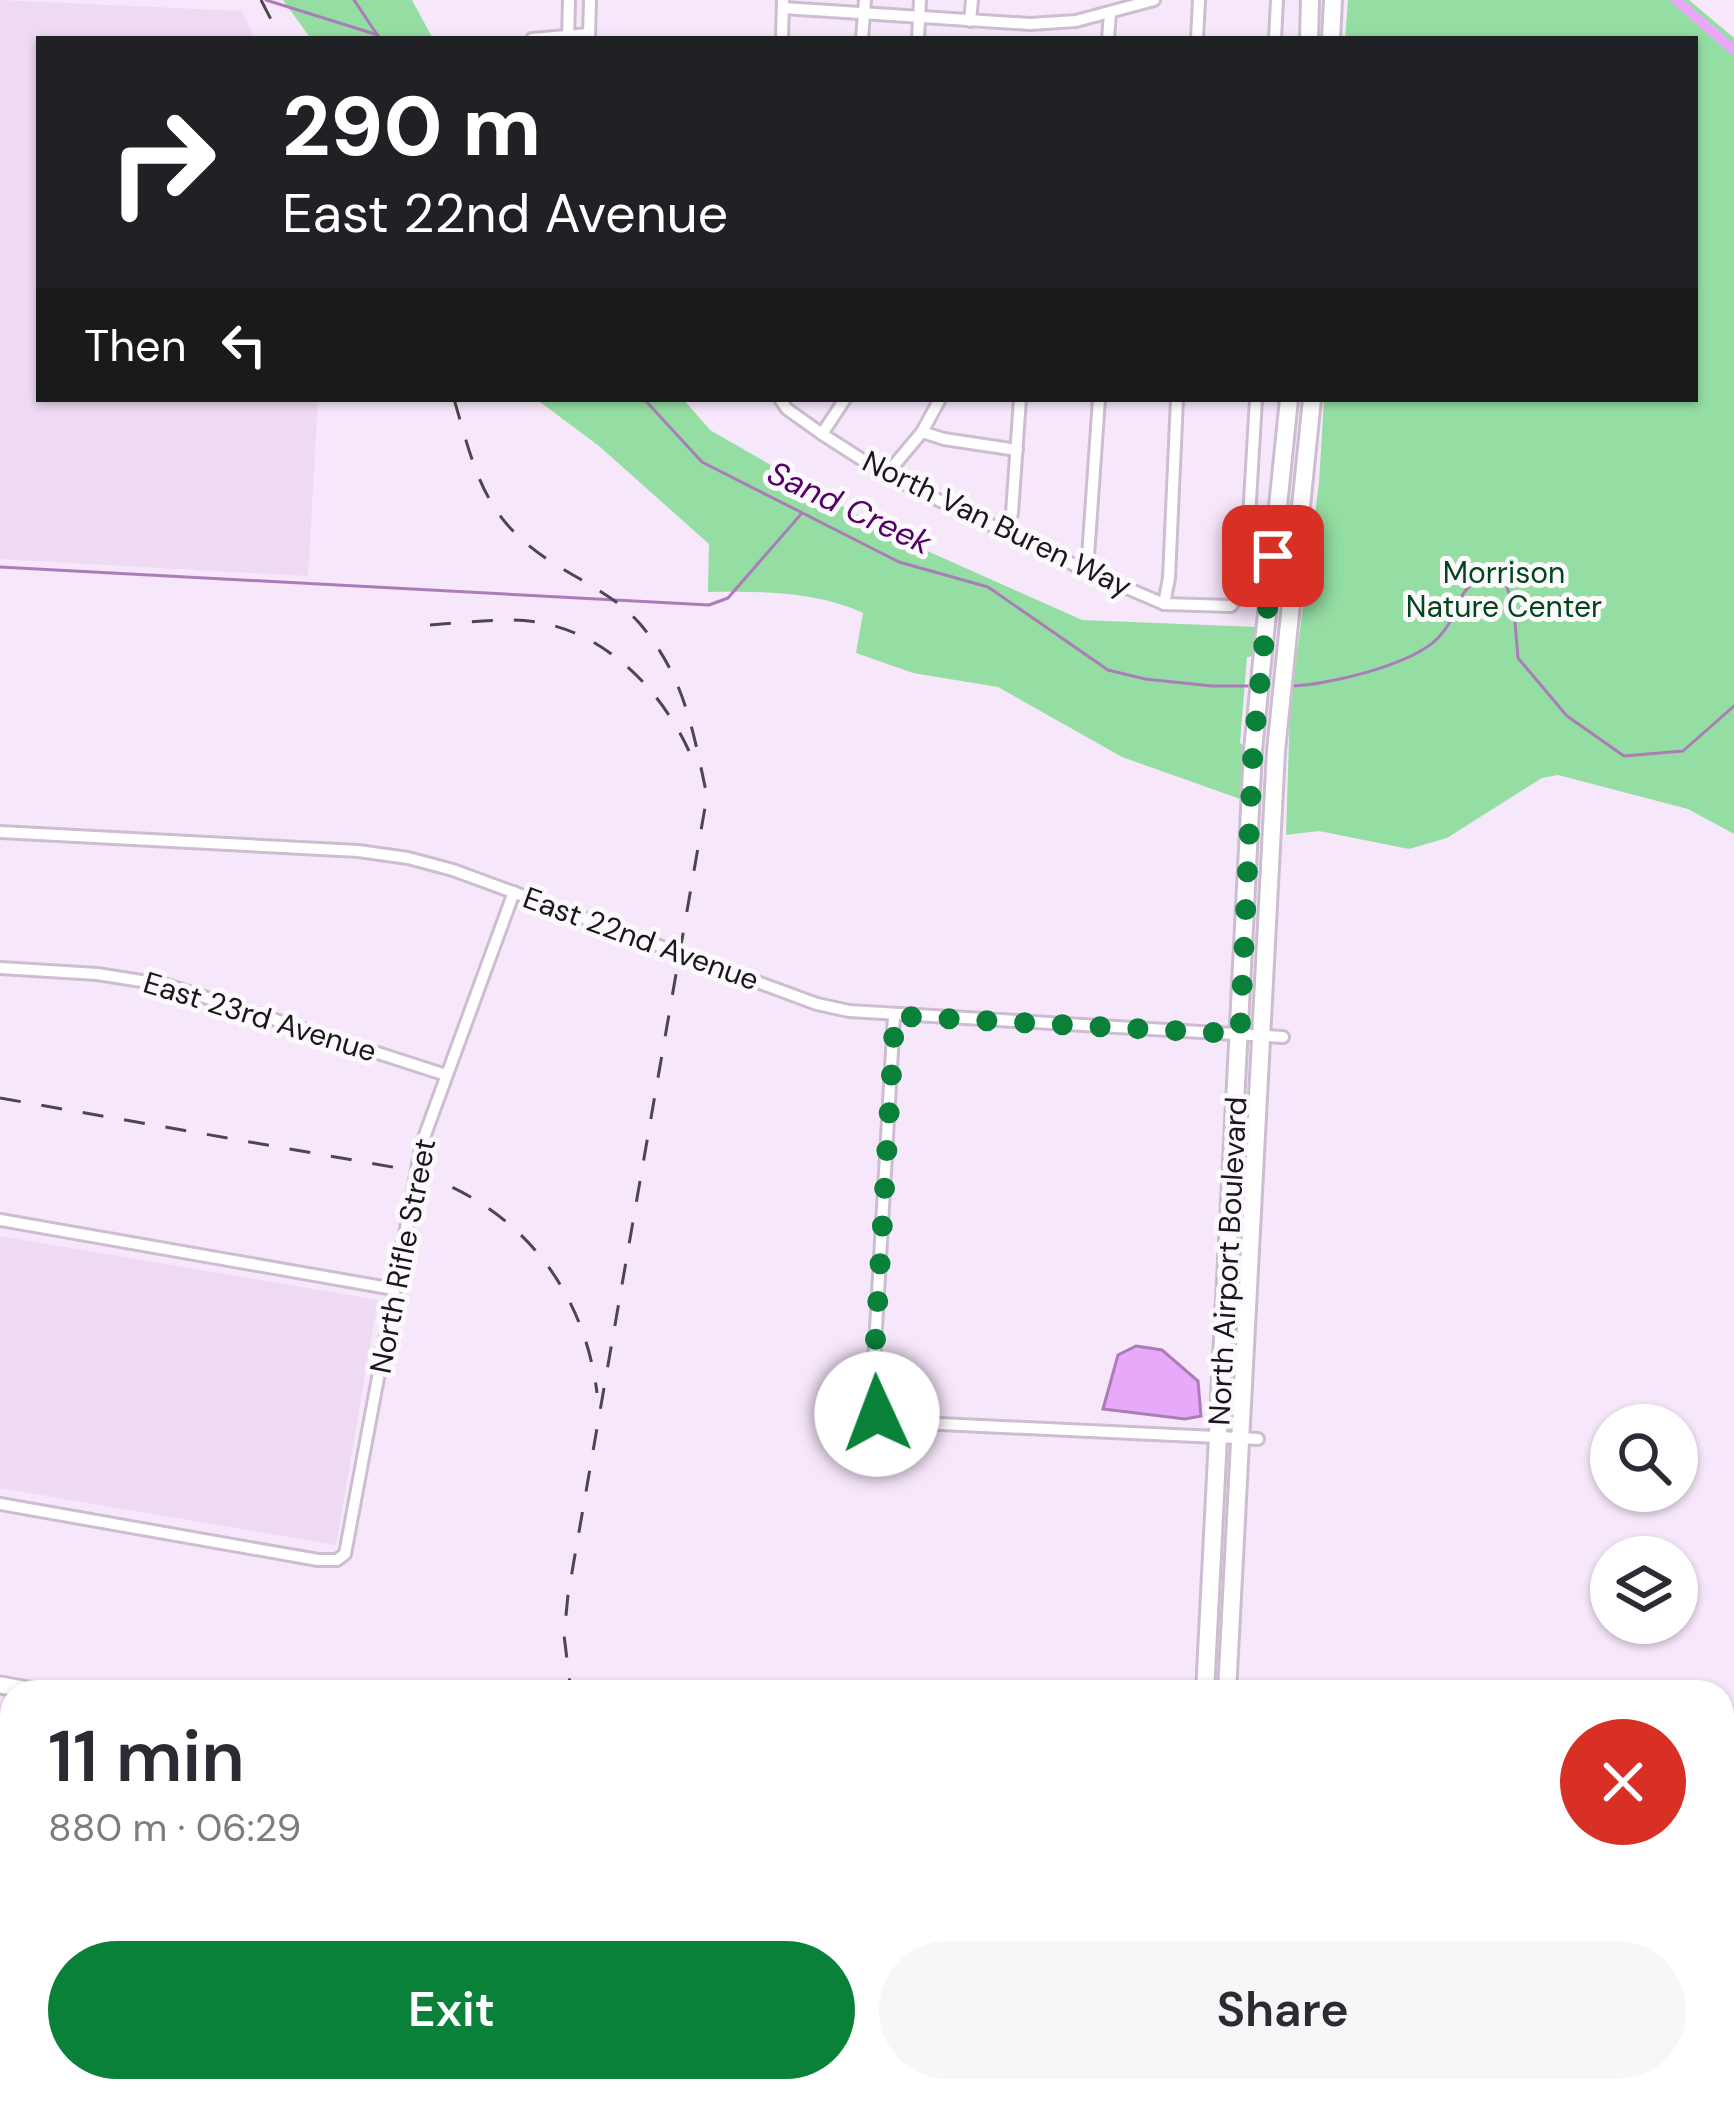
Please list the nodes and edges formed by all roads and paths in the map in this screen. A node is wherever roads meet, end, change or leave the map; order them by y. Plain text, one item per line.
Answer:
1 (569, 0) edge
2 (590, 0) edge
3 (865, 0) edge
4 (920, 0) edge
5 (972, 0) edge
6 (1154, 0) edge
7 (1199, 0) edge
8 (1277, 0) edge
9 (1310, 0) edge
10 (1333, 0) edge
11 (783, 4) edge
12 (864, 14) junction
13 (1110, 14) junction
14 (919, 17) junction
15 (970, 20) junction
16 (568, 36) edge
17 (589, 36) edge
18 (782, 36) edge
19 (862, 36) edge
20 (917, 36) edge
21 (1108, 36) edge
22 (1197, 36) edge
23 (1275, 36) edge
24 (1309, 36) edge
25 (1331, 36) edge
26 (782, 402) edge
27 (843, 402) edge
28 (938, 402) edge
29 (1020, 402) edge
30 (1099, 402) edge
31 (1177, 402) edge
32 (1256, 402) edge
33 (1289, 402) edge
34 (1312, 402) edge
35 (922, 432) junction
36 (821, 434) junction
37 (1017, 450) junction
38 (886, 475) junction
39 (1005, 533) junction
40 (1087, 571) junction
41 (1164, 604) junction
42 (0, 832) edge
43 (514, 892) junction
44 (0, 968) edge
45 (895, 1016) junction
46 (1240, 1034) junction
47 (1262, 1036) junction
48 (1283, 1037) dead end
49 (446, 1075) junction
50 (0, 1220) edge
51 (394, 1289) junction
52 (1219, 1437) junction
53 (1249, 1438) junction
54 (0, 1504) edge
55 (1206, 1680) edge
56 (1228, 1680) edge

1 - 16 street
2 - 17 street
3 - 12 street
4 - 14 street
5 - 15 street
6 - 13 street
7 - 22 street
8 - 23 street
9 - 24 main road
10 - 25 main road
11 - 12 street
11 - 18 street
12 - 14 street
12 - 19 street
13 - 15 street
13 - 21 street
14 - 15 street
14 - 20 street
16 - 17 street
26 - 36 street, North Van Buren Way
27 - 36 street
28 - 35 street
29 - 37 street
30 - 40 street
31 - 41 street
32 - 41 street, North Van Buren Way
33 - 46 main road, North Airport Boulevard
34 - 47 main road, North Airport Boulevard
35 - 37 street
35 - 38 street
36 - 38 street, North Van Buren Way
37 - 39 street
38 - 39 street, North Van Buren Way
39 - 40 street, North Van Buren Way
40 - 41 street, North Van Buren Way
42 - 43 street, East 22nd Avenue
43 - 45 street, East 22nd Avenue
43 - 49 street, North Rifle Street
44 - 49 street, East 23rd Avenue
45 - 46 street, East 22nd Avenue
45 - 52 street
46 - 47 street, East 22nd Avenue
46 - 52 main road, North Airport Boulevard
47 - 48 street, East 22nd Avenue
47 - 53 main road, North Airport Boulevard
49 - 51 street, North Rifle Street
50 - 51 street
51 - 54 street, North Rifle Street
52 - 53 street
52 - 55 main road, North Airport Boulevard
53 - 56 main road, North Airport Boulevard

